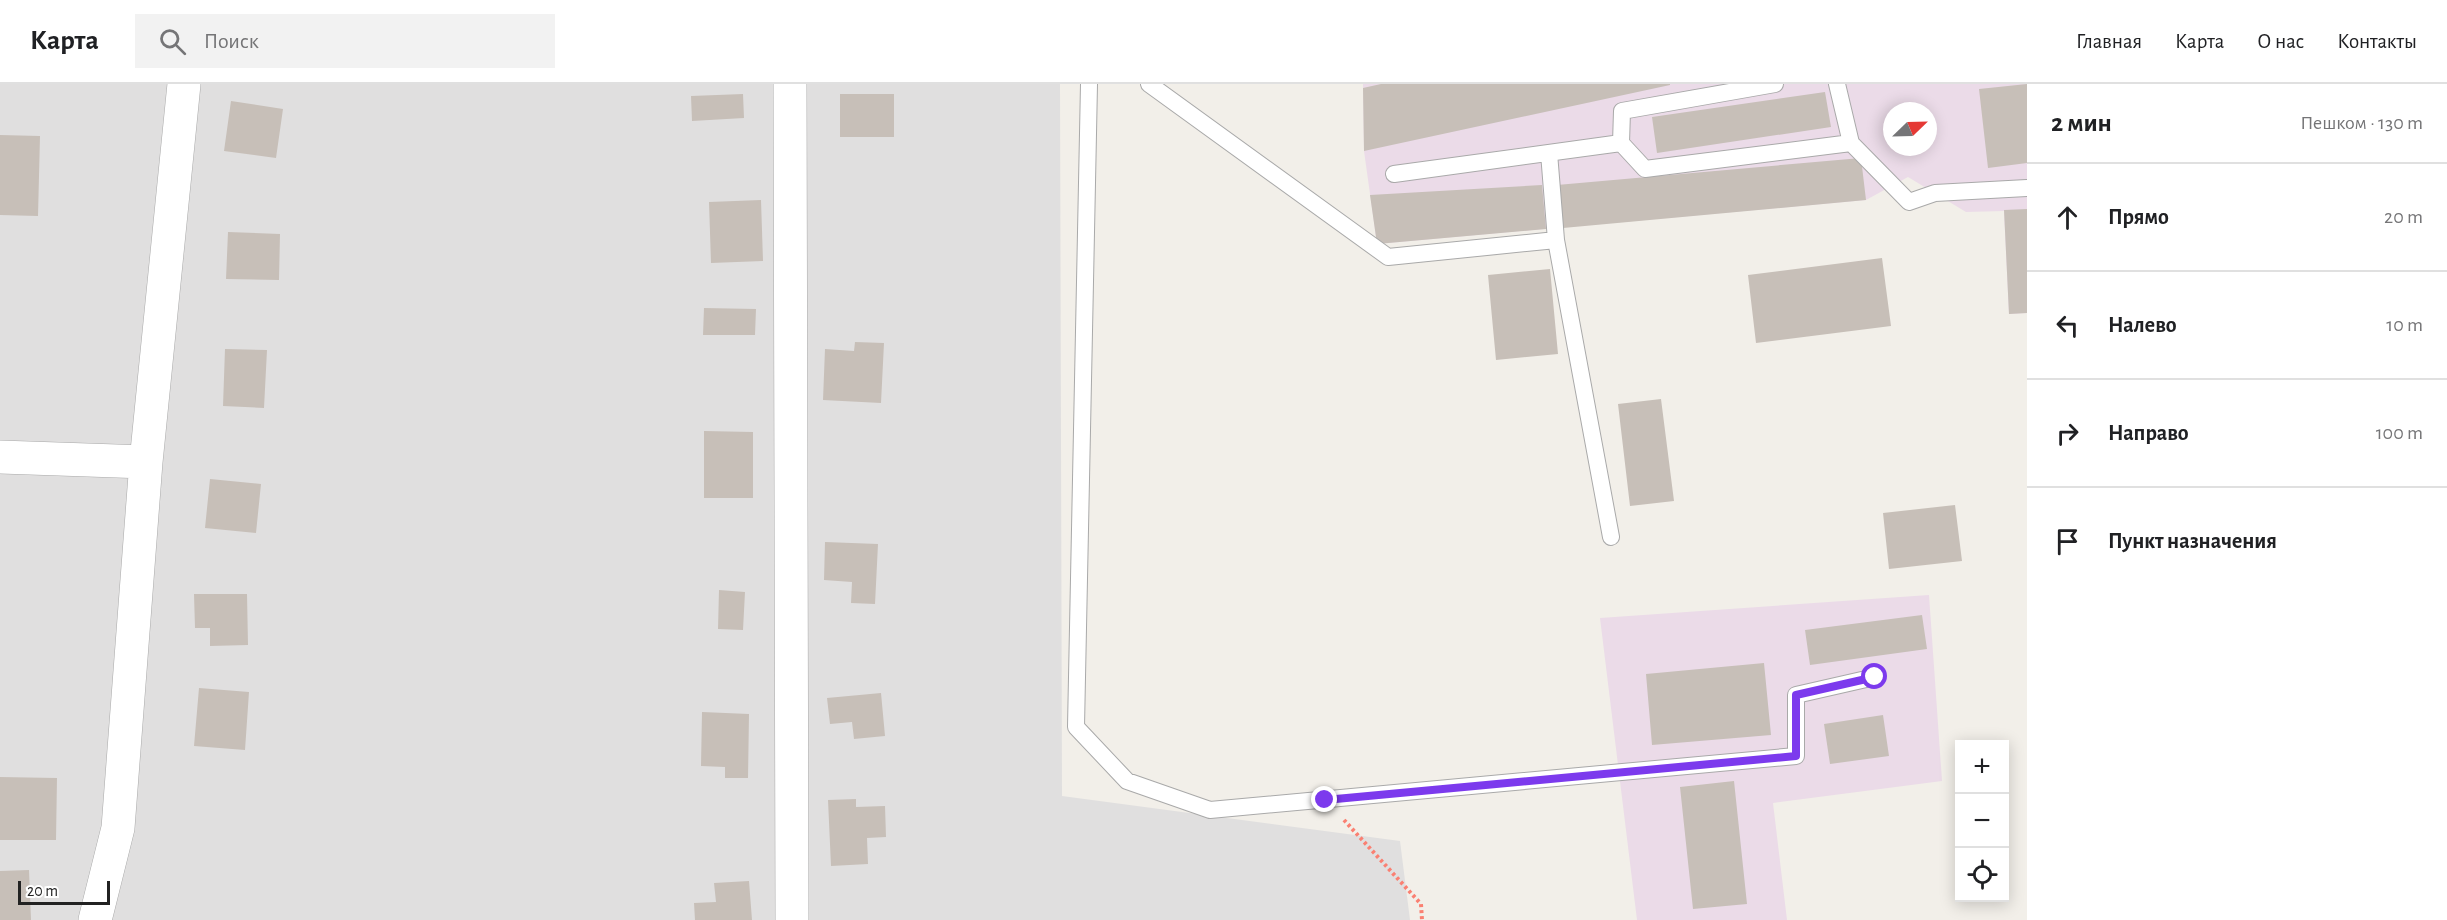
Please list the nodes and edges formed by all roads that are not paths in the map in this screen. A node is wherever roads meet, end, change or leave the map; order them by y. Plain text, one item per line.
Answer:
1 (184, 84) edge
2 (790, 84) edge
3 (1089, 84) edge
4 (1149, 84) edge
5 (1775, 84) edge
6 (1837, 84) edge
7 (1621, 143) junction
8 (1851, 143) junction
9 (1549, 153) junction
10 (1394, 174) dead end
11 (2027, 188) edge
12 (1557, 240) junction
13 (0, 457) edge
14 (146, 462) junction
15 (1611, 537) dead end
16 (1875, 677) dead end
17 (96, 919) edge
18 (792, 920) edge

1 - 14 street
2 - 18 street
3 - 16 lane
4 - 12 lane
5 - 7 lane
6 - 8 lane
7 - 8 lane
7 - 9 lane
8 - 11 lane
9 - 10 lane
9 - 12 lane
12 - 15 lane
13 - 14 street
14 - 17 street

